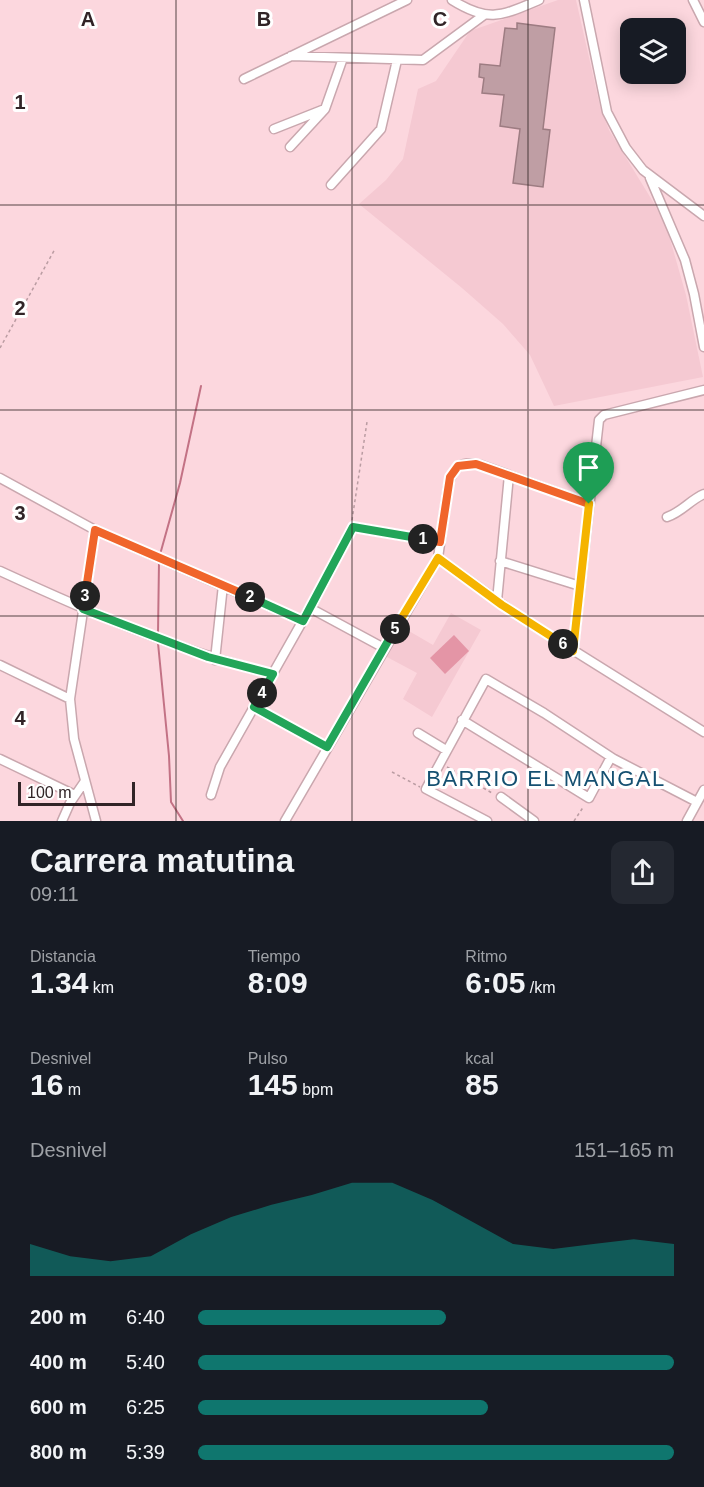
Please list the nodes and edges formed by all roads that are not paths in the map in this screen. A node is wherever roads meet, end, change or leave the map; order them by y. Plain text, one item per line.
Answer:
1 (407, 0) edge
2 (452, 0) edge
3 (539, 0) edge
4 (584, 0) edge
5 (693, 0) edge
6 (484, 15) junction
7 (704, 22) edge
8 (291, 57) junction
9 (343, 58) junction
10 (397, 60) junction
11 (244, 79) dead end
12 (325, 109) junction
13 (274, 129) dead end
14 (290, 147) dead end
15 (650, 178) junction
16 (331, 185) dead end
17 (704, 216) edge
18 (704, 347) edge
19 (704, 390) edge
20 (509, 475) junction
21 (0, 478) edge
22 (704, 494) edge
23 (589, 504) junction
24 (667, 517) dead end
25 (95, 530) junction
26 (440, 542) junction
27 (438, 558) junction
28 (500, 561) junction
29 (0, 571) edge
30 (223, 585) junction
31 (580, 586) junction
32 (496, 601) junction
33 (310, 608) junction
34 (83, 609) junction
35 (303, 621) junction
36 (384, 648) junction
37 (573, 651) junction
38 (215, 660) junction
39 (0, 665) edge
40 (273, 674) junction
41 (70, 699) junction
42 (254, 707) junction
43 (462, 720) junction
44 (704, 732) edge
45 (418, 733) dead end
46 (327, 747) junction
47 (446, 750) junction
48 (611, 757) junction
49 (0, 759) edge
50 (85, 781) junction
51 (704, 790) edge
52 (75, 795) junction
53 (211, 795) dead end
54 (501, 797) road end
55 (697, 802) junction
56 (62, 821) edge
57 (96, 821) edge
58 (285, 821) edge
59 (487, 821) edge
60 (534, 821) edge
61 (687, 821) edge

1 - 8 street
2 - 6 street
3 - 6 street
4 - 15 street
5 - 7 street
6 - 10 street
8 - 9 street
8 - 11 street
9 - 10 street
9 - 12 street
10 - 16 street
12 - 13 street
12 - 14 street
15 - 17 street
15 - 18 street
19 - 23 street
20 - 23 street
20 - 26 street
20 - 28 street
21 - 25 street
22 - 24 street
23 - 31 street
25 - 30 street
25 - 34 street
26 - 27 street
26 - 33 street
27 - 32 street
27 - 36 street
28 - 31 street
28 - 32 street
29 - 34 street
30 - 35 street
30 - 38 street
31 - 37 street
32 - 37 street
33 - 35 street
33 - 36 street
34 - 38 street
34 - 41 street
35 - 40 street
36 - 46 street
37 - 44 street
38 - 40 street
39 - 41 street
40 - 42 street
41 - 50 street
42 - 46 street
42 - 53 street
43 - 47 street
43 - 48 street
43 - 48 street
45 - 47 street
46 - 58 street
47 - 59 street
48 - 55 street
49 - 52 street
50 - 52 street
50 - 57 street
51 - 55 street
52 - 56 street
54 - 60 street
55 - 61 street

